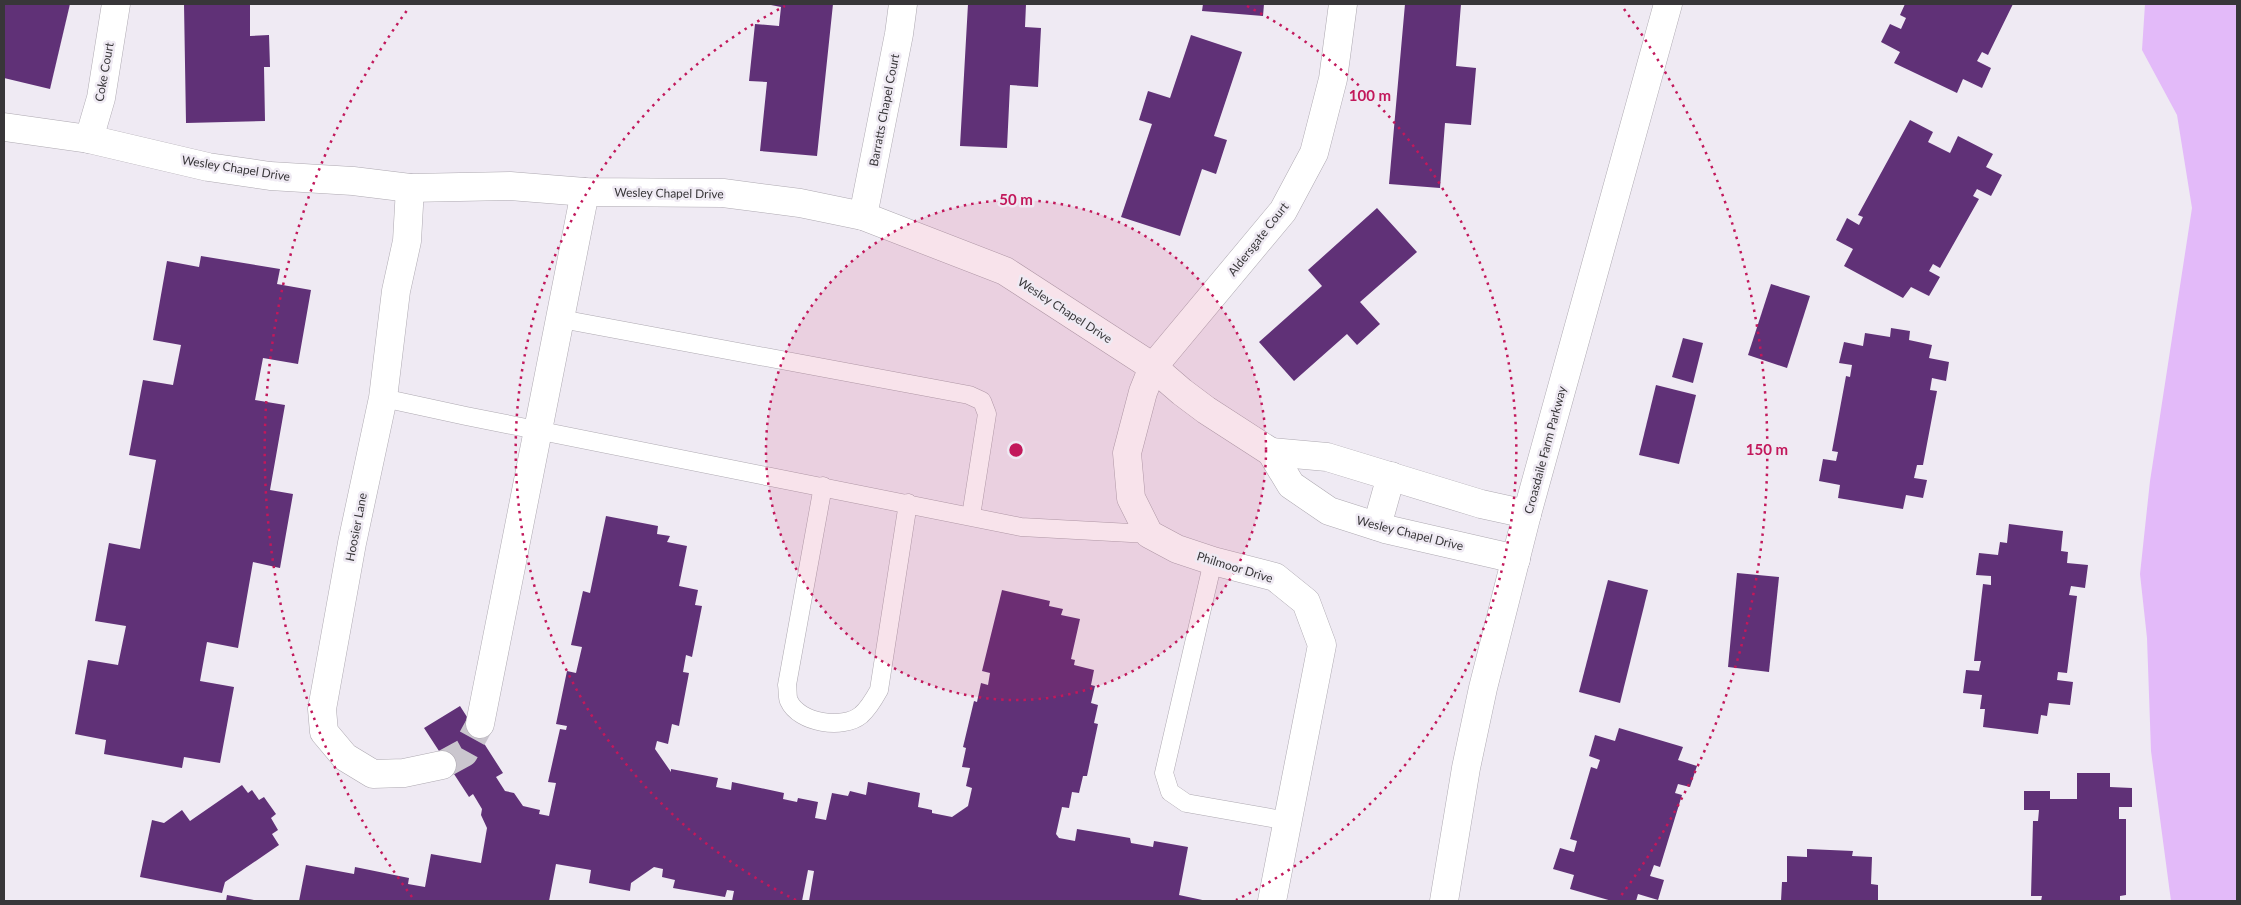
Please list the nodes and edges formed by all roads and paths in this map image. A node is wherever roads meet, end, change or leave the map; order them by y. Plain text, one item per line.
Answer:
1 (116, 4) edge
2 (903, 4) edge
3 (1343, 4) edge
4 (1668, 4) edge
5 (4, 127) edge
6 (89, 139) junction
7 (410, 188) junction
8 (585, 192) junction
9 (863, 216) junction
10 (561, 319) junction
11 (1153, 367) junction
12 (383, 398) junction
13 (539, 431) junction
14 (1272, 452) junction
15 (1391, 476) junction
16 (823, 486) junction
17 (908, 503) junction
18 (1527, 514) junction
19 (971, 516) junction
20 (1377, 526) junction
21 (1148, 534) junction
22 (1516, 559) junction
23 (1213, 561) junction
24 (480, 724) tunnel mouth
25 (442, 765) tunnel mouth
26 (1288, 821) junction
27 (1272, 901) edge
28 (1444, 901) edge

1 - 6 street, Coke Court
2 - 9 street, Barratts Chapel Court
3 - 11 street, Aldersgate Court
4 - 18 street, Croasdaile Farm Parkway
5 - 6 street, Wesley Chapel Drive
6 - 7 street, Wesley Chapel Drive
7 - 8 street, Wesley Chapel Drive
7 - 12 street, Hoosier Lane
8 - 9 street, Wesley Chapel Drive
8 - 10 street
9 - 11 street, Wesley Chapel Drive
10 - 13 street
10 - 19 lane
11 - 14 street, Wesley Chapel Drive
11 - 21 street
12 - 13 lane
12 - 25 street, Hoosier Lane
13 - 16 lane
13 - 24 street
14 - 15 street, Wesley Chapel Drive
14 - 20 street, Wesley Chapel Drive
15 - 18 street, Wesley Chapel Drive
15 - 20 street
16 - 17 lane
16 - 17 lane
17 - 19 lane
18 - 22 street, Croasdaile Farm Parkway
19 - 21 lane
20 - 22 street, Wesley Chapel Drive
21 - 23 street, Philmoor Drive
22 - 28 street, Croasdaile Farm Parkway
23 - 26 street, Philmoor Drive
23 - 26 lane
26 - 27 street, Philmoor Drive

